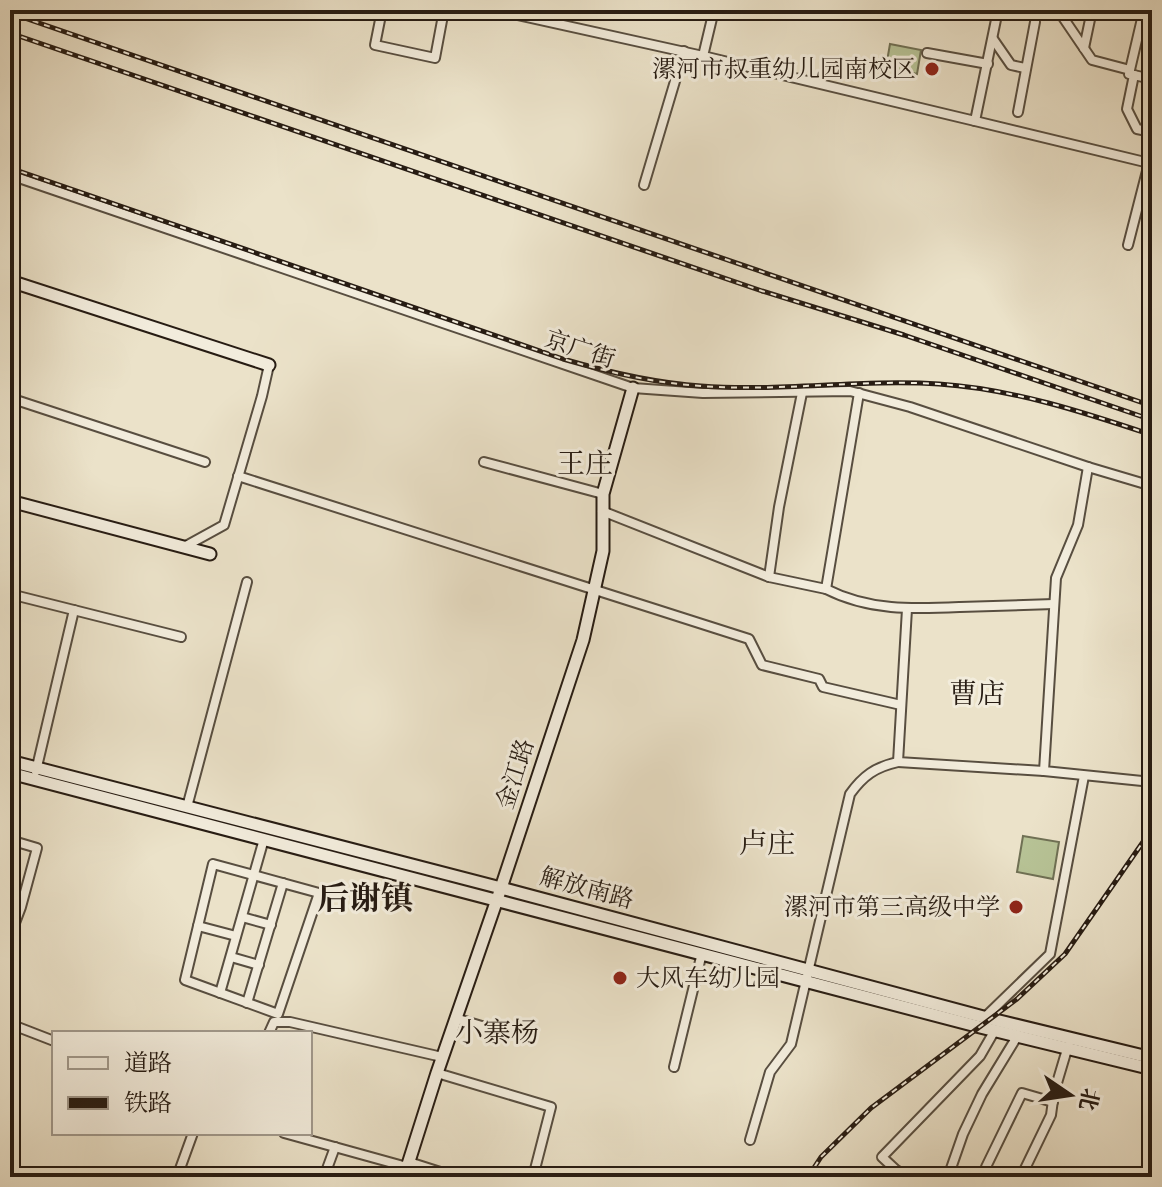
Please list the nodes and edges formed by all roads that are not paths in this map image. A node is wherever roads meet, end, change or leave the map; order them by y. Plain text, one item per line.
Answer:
1 (382, 10) edge
2 (444, 10) edge
3 (495, 10) edge
4 (714, 10) edge
5 (998, 10) edge
6 (1058, 10) edge
7 (1092, 10) edge
8 (1144, 10) edge
9 (1035, 22) dead end
10 (993, 39) junction
11 (1084, 48) junction
12 (684, 51) junction
13 (927, 53) dead end
14 (703, 56) junction
15 (988, 64) junction
16 (1025, 68) junction
17 (1132, 72) junction
18 (1152, 79) edge
19 (1018, 112) dead end
20 (975, 121) junction
21 (1152, 132) edge
22 (10, 175) edge
23 (644, 185) dead end
24 (1128, 245) dead end
25 (10, 281) edge
26 (269, 365) joint
27 (633, 388) junction
28 (802, 393) junction
29 (859, 393) junction
30 (10, 398) edge
31 (205, 462) dead end
32 (484, 462) dead end
33 (1088, 467) junction
34 (238, 476) junction
35 (1152, 486) edge
36 (603, 494) junction
37 (10, 501) edge
38 (602, 511) junction
39 (184, 547) junction
40 (210, 554) dead end
41 (769, 577) junction
42 (247, 582) dead end
43 (826, 589) junction
44 (593, 590) junction
45 (10, 594) edge
46 (1054, 604) junction
47 (907, 609) junction
48 (74, 610) junction
49 (181, 637) dead end
50 (901, 705) junction
51 (10, 761) edge
52 (898, 762) junction
53 (1044, 771) junction
54 (13, 774) edge
55 (35, 774) junction
56 (1084, 776) junction
57 (1152, 782) edge
58 (10, 795) edge
59 (187, 807) junction
60 (264, 839) junction
61 (10, 840) edge
62 (254, 875) junction
63 (283, 883) junction
64 (498, 894) junction
65 (242, 917) junction
66 (271, 925) junction
67 (198, 926) junction
68 (10, 936) edge
69 (236, 936) junction
70 (702, 953) junction
71 (231, 957) junction
72 (259, 965) junction
73 (808, 975) junction
74 (220, 993) junction
75 (247, 1003) junction
76 (455, 1018) junction
77 (984, 1018) junction
78 (10, 1024) edge
79 (495, 1030) dead end
80 (995, 1030) junction
81 (270, 1031) edge
82 (1018, 1035) junction
83 (52, 1040) edge
84 (1069, 1042) junction
85 (442, 1057) junction
86 (1152, 1058) edge
87 (674, 1067) dead end
88 (1152, 1069) edge
89 (437, 1073) junction
90 (1053, 1102) junction
91 (192, 1135) edge
92 (291, 1135) edge
93 (750, 1140) dead end
94 (335, 1147) junction
95 (986, 1167) dead end
96 (406, 1169) edge
97 (894, 1174) edge
98 (177, 1177) edge
99 (324, 1177) edge
100 (456, 1177) edge
101 (533, 1177) edge
102 (910, 1177) edge
103 (948, 1177) edge
104 (1021, 1177) edge

1 - 2 street
3 - 12 street
4 - 14 street
5 - 10 street
6 - 11 street
7 - 11 street
8 - 17 street
9 - 16 street
10 - 15 street
10 - 16 street
11 - 17 street
12 - 14 street
12 - 23 street
13 - 15 street
14 - 20 street
15 - 20 street
16 - 19 street
17 - 18 street
17 - 21 street
20 - 24 street
22 - 27 street, 京广街
25 - 26 main road
26 - 34 street
27 - 28 street, 京广街
27 - 36 main road, 金江路
28 - 29 street, 京广街
28 - 41 street
29 - 33 street, 京广街
29 - 43 street
30 - 31 street
32 - 36 street
33 - 35 street, 京广街
33 - 46 street
34 - 39 street
34 - 44 street
36 - 38 main road, 金江路
37 - 39 main road
38 - 41 street
38 - 44 main road, 金江路
39 - 40 main road
41 - 43 street
42 - 59 street
43 - 47 street
44 - 50 street
44 - 64 main road, 金江路
45 - 48 street
46 - 47 street
46 - 53 street
47 - 50 street
48 - 49 street
48 - 55 street
50 - 52 street
51 - 55 main road, 解放南路
52 - 53 street
52 - 73 street
53 - 56 street
54 - 55 main road, 解放南路
54 - 58 street
55 - 59 main road, 解放南路
55 - 60 main road, 解放南路
56 - 57 street
56 - 77 street
59 - 64 main road, 解放南路
60 - 62 street
60 - 64 main road, 解放南路
61 - 68 street
62 - 63 street
62 - 65 street
62 - 67 street
63 - 66 street
63 - 75 street
64 - 70 main road, 解放南路
64 - 73 main road, 解放南路
64 - 76 main road, 金江路
65 - 66 street
65 - 69 street
66 - 72 street
67 - 69 street
67 - 74 street
69 - 71 street
70 - 73 main road, 解放南路
70 - 87 street
71 - 72 street
71 - 74 street
72 - 75 street
73 - 77 main road, 解放南路
73 - 80 main road, 解放南路
73 - 93 street
74 - 75 street
76 - 79 street
76 - 85 main road, 金江路
77 - 84 main road, 解放南路
78 - 83 street
80 - 82 main road, 解放南路
80 - 97 street
81 - 85 street
82 - 84 main road, 解放南路
82 - 103 street
84 - 86 main road, 解放南路
84 - 88 main road, 解放南路
84 - 90 street
85 - 89 main road, 金江路
89 - 96 main road, 金江路
89 - 101 street
90 - 95 street
90 - 104 street
91 - 98 street
92 - 94 street
94 - 96 street
94 - 99 street
96 - 100 street
97 - 102 street

